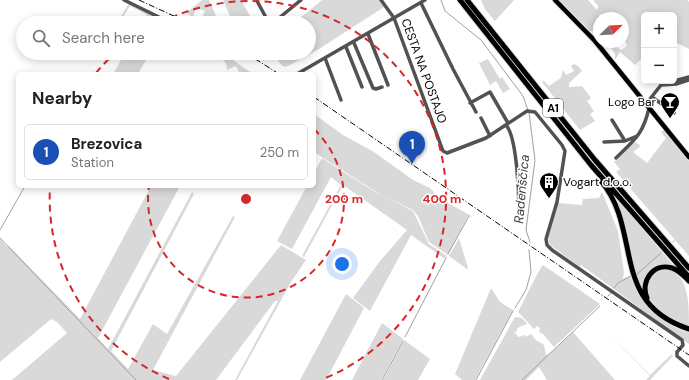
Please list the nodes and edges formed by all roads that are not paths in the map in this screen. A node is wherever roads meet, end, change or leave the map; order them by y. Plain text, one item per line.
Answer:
1 (124, 0) edge
2 (301, 0) edge
3 (381, 0) edge
4 (425, 0) edge
5 (460, 0) edge
6 (468, 0) edge
7 (555, 0) edge
8 (257, 1) edge
9 (422, 3) junction
10 (157, 16) edge
11 (265, 16) edge
12 (282, 16) edge
13 (394, 18) junction
14 (368, 34) junction
15 (354, 43) junction
16 (346, 47) junction
17 (325, 58) junction
18 (300, 72) edge
19 (689, 77) edge
20 (677, 80) edge
21 (689, 80) edge
22 (664, 84) edge
23 (677, 84) edge
24 (388, 85) dead end
25 (362, 86) dead end
26 (382, 87) dead end
27 (652, 97) junction
28 (341, 100) dead end
29 (470, 103) junction
30 (648, 106) junction
31 (476, 112) dead end
32 (674, 113) dead end
33 (481, 118) dead end
34 (612, 120) dead end
35 (507, 124) junction
36 (490, 136) junction
37 (637, 136) junction
38 (625, 141) junction
39 (604, 142) dead end
40 (689, 157) edge
41 (616, 158) dead end
42 (591, 165) junction
43 (519, 212) dead end
44 (689, 268) edge
45 (689, 277) edge
46 (689, 281) edge
47 (650, 304) junction
48 (689, 329) edge
49 (689, 366) edge

1 - 10 street
2 - 12 street
3 - 13 street, CESTA NA POSTAJO
4 - 9 street
5 - 42 highway, A1
6 - 44 highway, A1
7 - 30 main road
8 - 11 street
9 - 13 street
9 - 29 street
13 - 14 street
13 - 36 street, CESTA NA POSTAJO
14 - 15 street
14 - 24 street
15 - 16 street
15 - 26 street
16 - 17 street
16 - 25 street
17 - 18 street
17 - 28 street
19 - 20 street
21 - 23 street
22 - 27 street
27 - 30 street
27 - 32 street
29 - 31 street
29 - 35 street
30 - 37 street
30 - 40 main road
33 - 36 street
34 - 38 street
35 - 36 street
35 - 43 street
35 - 49 street
37 - 38 street
37 - 41 street
38 - 39 street
42 - 45 highway, A1
42 - 47 highway
46 - 47 highway
47 - 48 highway

